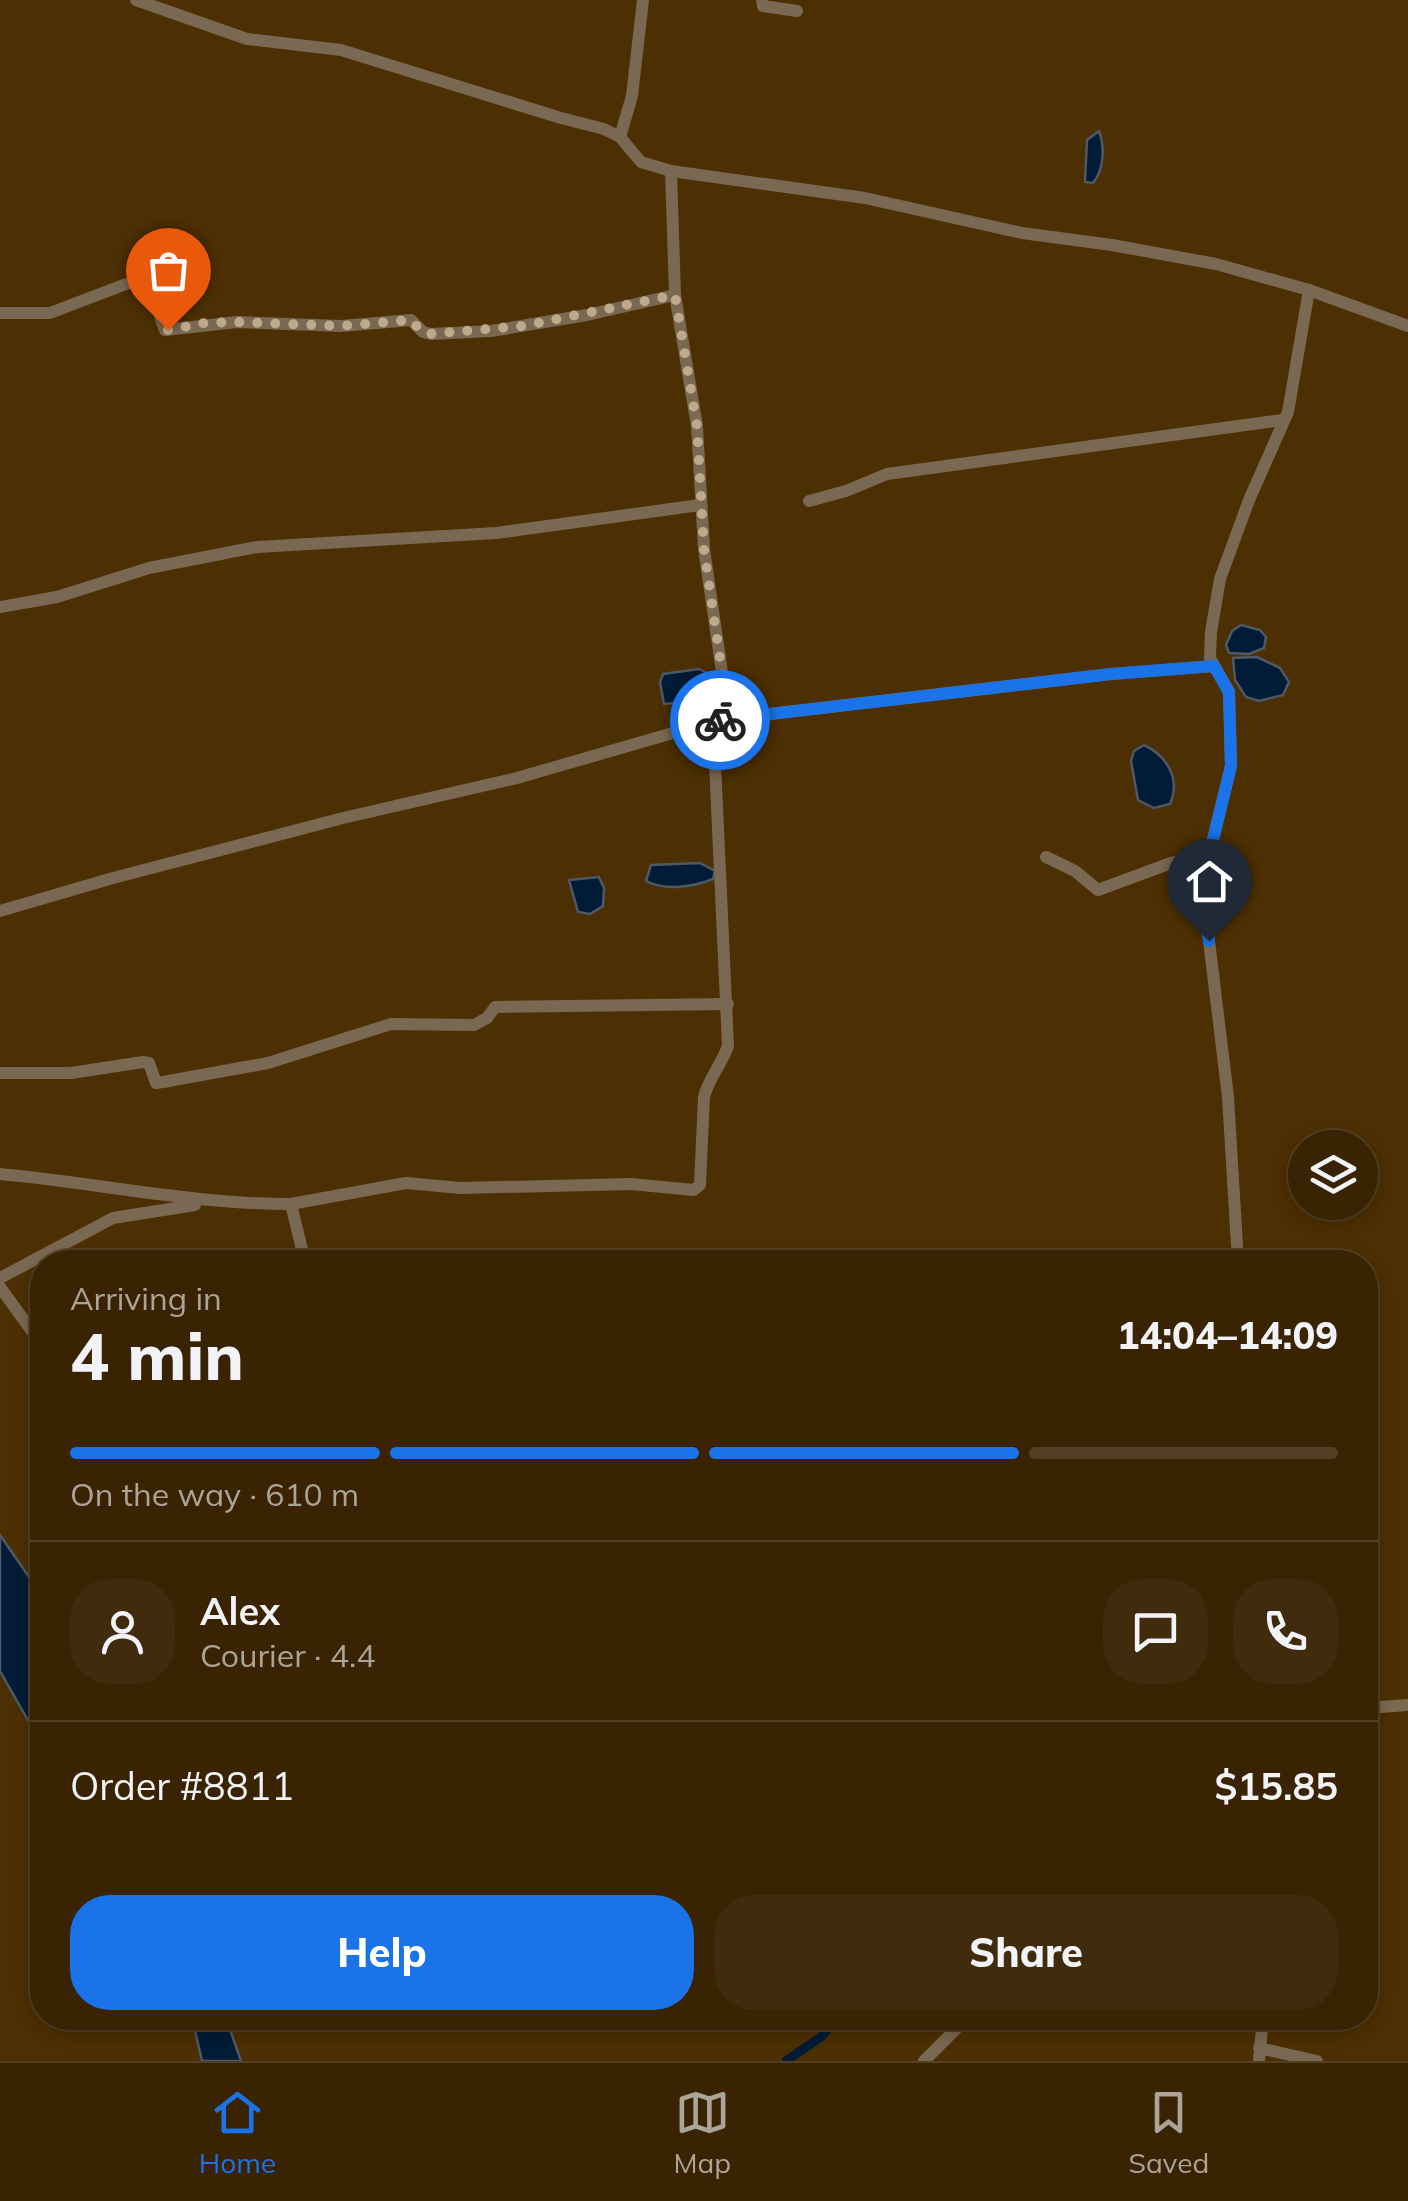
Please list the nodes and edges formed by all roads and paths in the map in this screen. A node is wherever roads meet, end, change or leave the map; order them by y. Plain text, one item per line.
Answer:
1 (136, 0) edge
2 (643, 0) edge
3 (762, 0) edge
4 (797, 11) dead end
5 (620, 137) junction
6 (671, 171) junction
7 (1310, 290) junction
8 (675, 295) junction
9 (0, 312) edge
10 (1408, 326) edge
11 (1282, 420) junction
12 (809, 502) dead end
13 (700, 505) junction
14 (0, 608) edge
15 (1214, 666) junction
16 (718, 720) junction
17 (1209, 856) junction
18 (1046, 857) dead end
19 (0, 911) edge
20 (728, 1004) junction
21 (0, 1073) edge
22 (0, 1174) edge
23 (218, 1202) junction
24 (291, 1204) junction
25 (52, 1250) edge
26 (302, 1250) edge
27 (1237, 1250) edge
28 (30, 1262) edge
29 (0, 1278) edge
30 (0, 1287) edge
31 (30, 1328) edge
32 (1408, 1705) edge
33 (1378, 1707) edge
34 (955, 2030) edge
35 (1259, 2054) edge
36 (924, 2061) edge
37 (1317, 2061) edge

1 - 5 street
2 - 5 street
3 - 4 street
5 - 6 street
6 - 7 street
6 - 8 street
7 - 10 street
7 - 11 street
8 - 9 street
8 - 13 street
11 - 12 street
11 - 15 street
13 - 14 street
13 - 16 street
15 - 16 street
15 - 17 street
16 - 19 street
16 - 20 street
17 - 18 street
17 - 27 street
20 - 21 street
20 - 24 street
22 - 23 street
23 - 24 street
23 - 25 street
24 - 26 street
28 - 29 street
30 - 31 street
32 - 33 street
34 - 36 street
35 - 37 street

